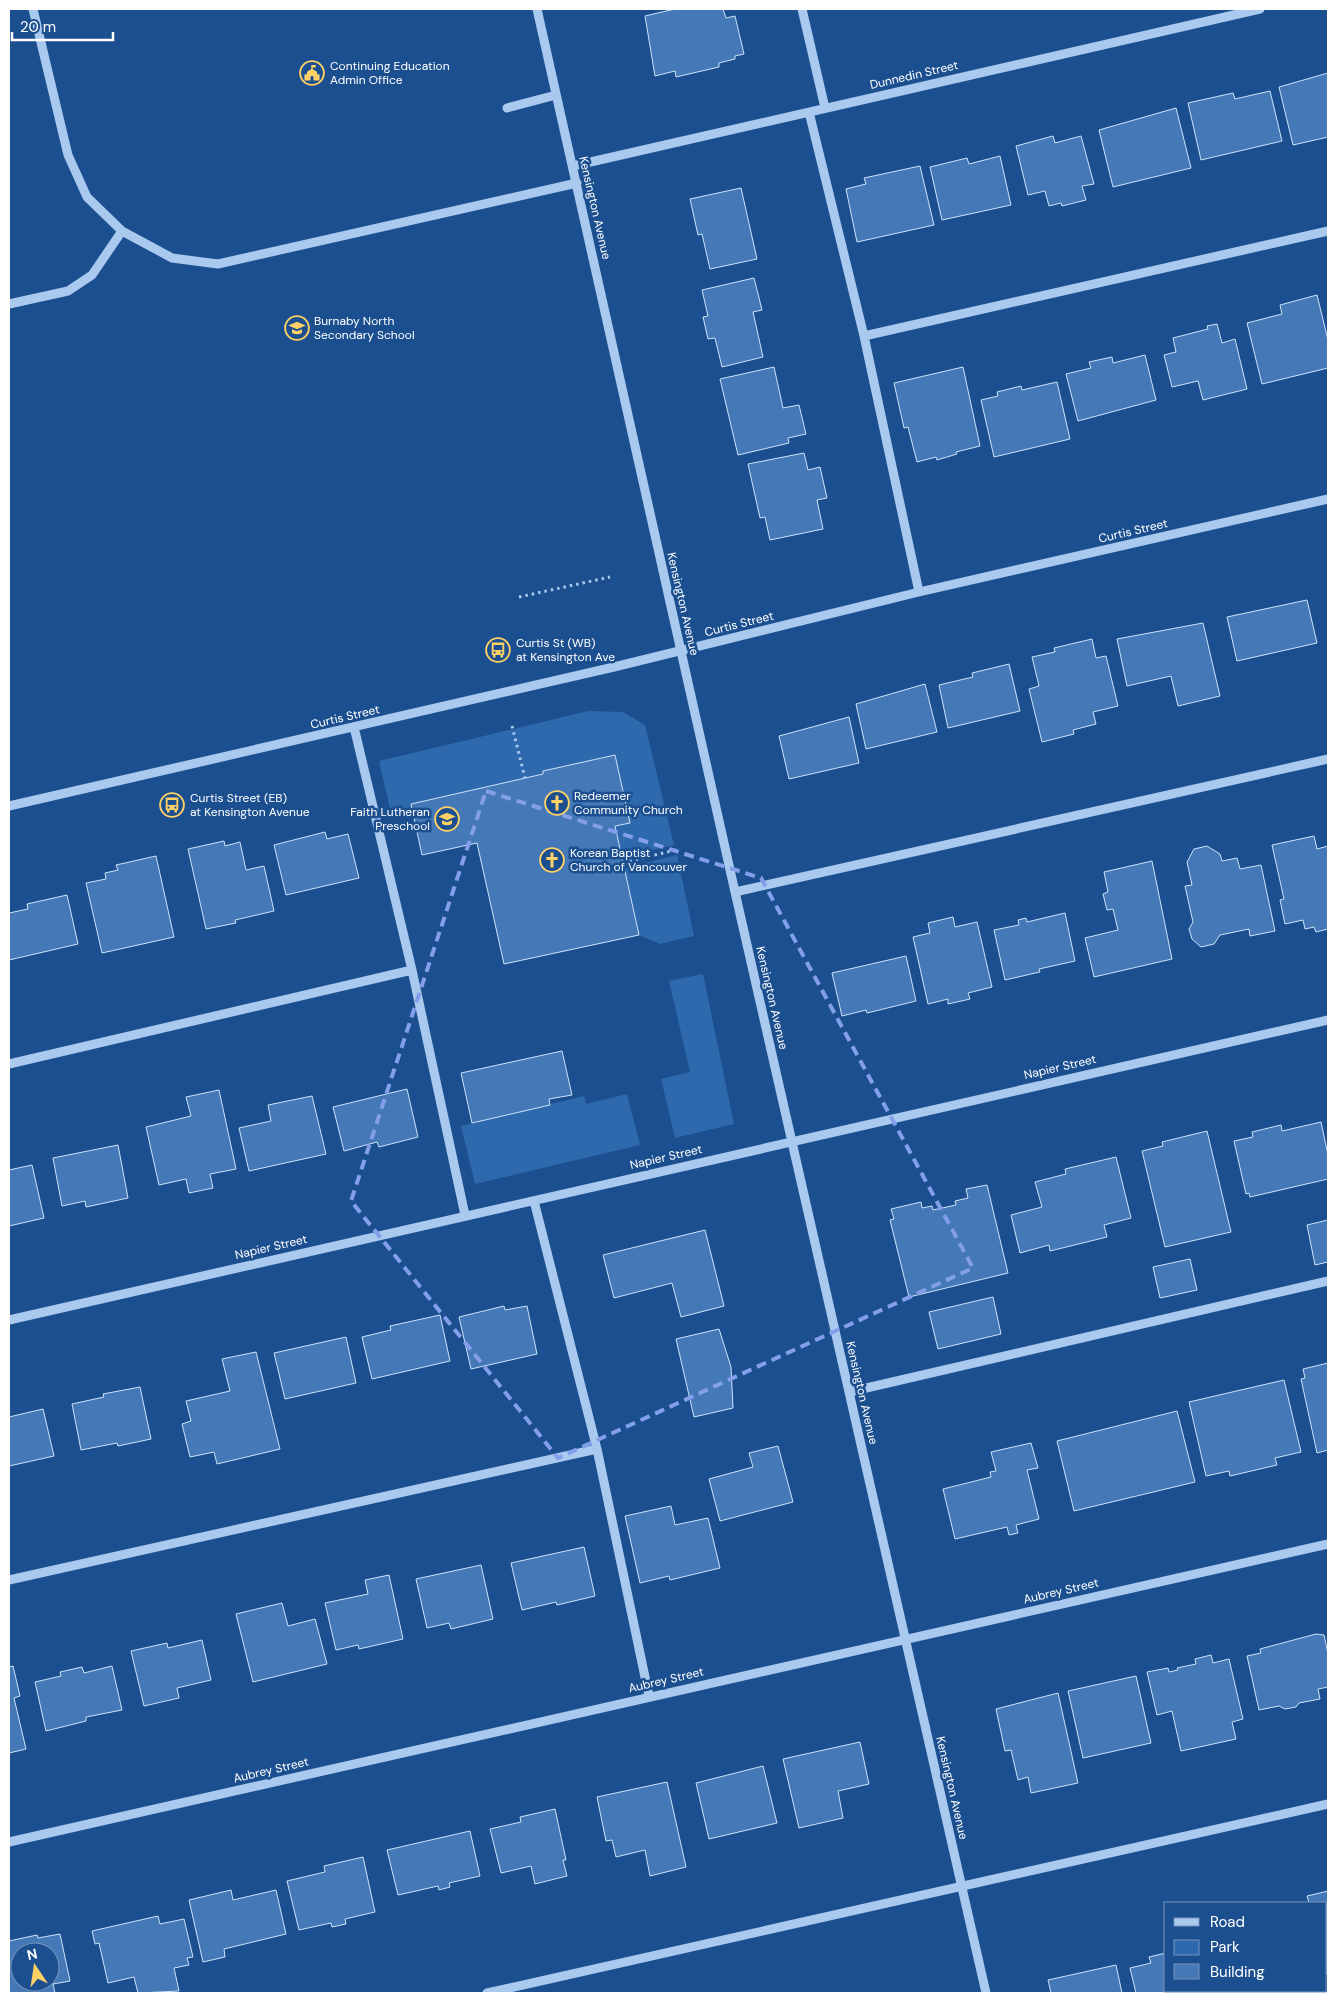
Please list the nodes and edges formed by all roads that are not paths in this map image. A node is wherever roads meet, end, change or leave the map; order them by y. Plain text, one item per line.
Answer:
1 (33, 9) edge
2 (537, 9) edge
3 (802, 9) edge
4 (1260, 9) edge
5 (556, 95) junction
6 (507, 108) dead end
7 (824, 108) junction
8 (810, 112) junction
9 (573, 166) junction
10 (576, 183) junction
11 (122, 231) junction
12 (1328, 231) edge
13 (9, 304) edge
14 (864, 336) junction
15 (1328, 499) edge
16 (919, 592) junction
17 (681, 651) junction
18 (354, 727) junction
19 (1328, 759) edge
20 (9, 806) edge
21 (734, 892) junction
22 (412, 970) junction
23 (1328, 1020) edge
24 (9, 1064) edge
25 (792, 1141) junction
26 (534, 1201) junction
27 (465, 1214) junction
28 (1328, 1281) edge
29 (9, 1320) edge
30 (849, 1392) junction
31 (597, 1450) junction
32 (1328, 1544) edge
33 (9, 1580) edge
34 (906, 1640) junction
35 (649, 1696) junction
36 (1328, 1804) edge
37 (9, 1842) edge
38 (961, 1886) junction
39 (487, 1993) edge
40 (986, 1993) edge

1 - 11 street
2 - 5 street, Kensington Avenue
3 - 7 street
4 - 7 street, Dunnedin Street
5 - 6 street
5 - 9 street, Kensington Avenue
7 - 8 street, Dunnedin Street
8 - 9 street, Dunnedin Street
8 - 14 street
9 - 10 street, Kensington Avenue
10 - 11 street
10 - 17 street, Kensington Avenue
11 - 13 street
12 - 14 street
14 - 16 street
15 - 16 street, Curtis Street
16 - 17 street, Curtis Street
17 - 18 street, Curtis Street
17 - 21 street, Kensington Avenue
18 - 20 street, Curtis Street
18 - 22 street
19 - 21 street
21 - 25 street, Kensington Avenue
22 - 24 street
22 - 27 street
23 - 25 street, Napier Street
25 - 26 street, Napier Street
25 - 30 street, Kensington Avenue
26 - 27 street, Napier Street
26 - 31 street
27 - 29 street, Napier Street
28 - 30 street
30 - 34 street, Kensington Avenue
31 - 33 street
31 - 35 street
32 - 34 street, Aubrey Street
34 - 35 street, Aubrey Street
34 - 38 street, Kensington Avenue
35 - 37 street, Aubrey Street
36 - 38 street
38 - 39 street
38 - 40 street, Kensington Avenue

